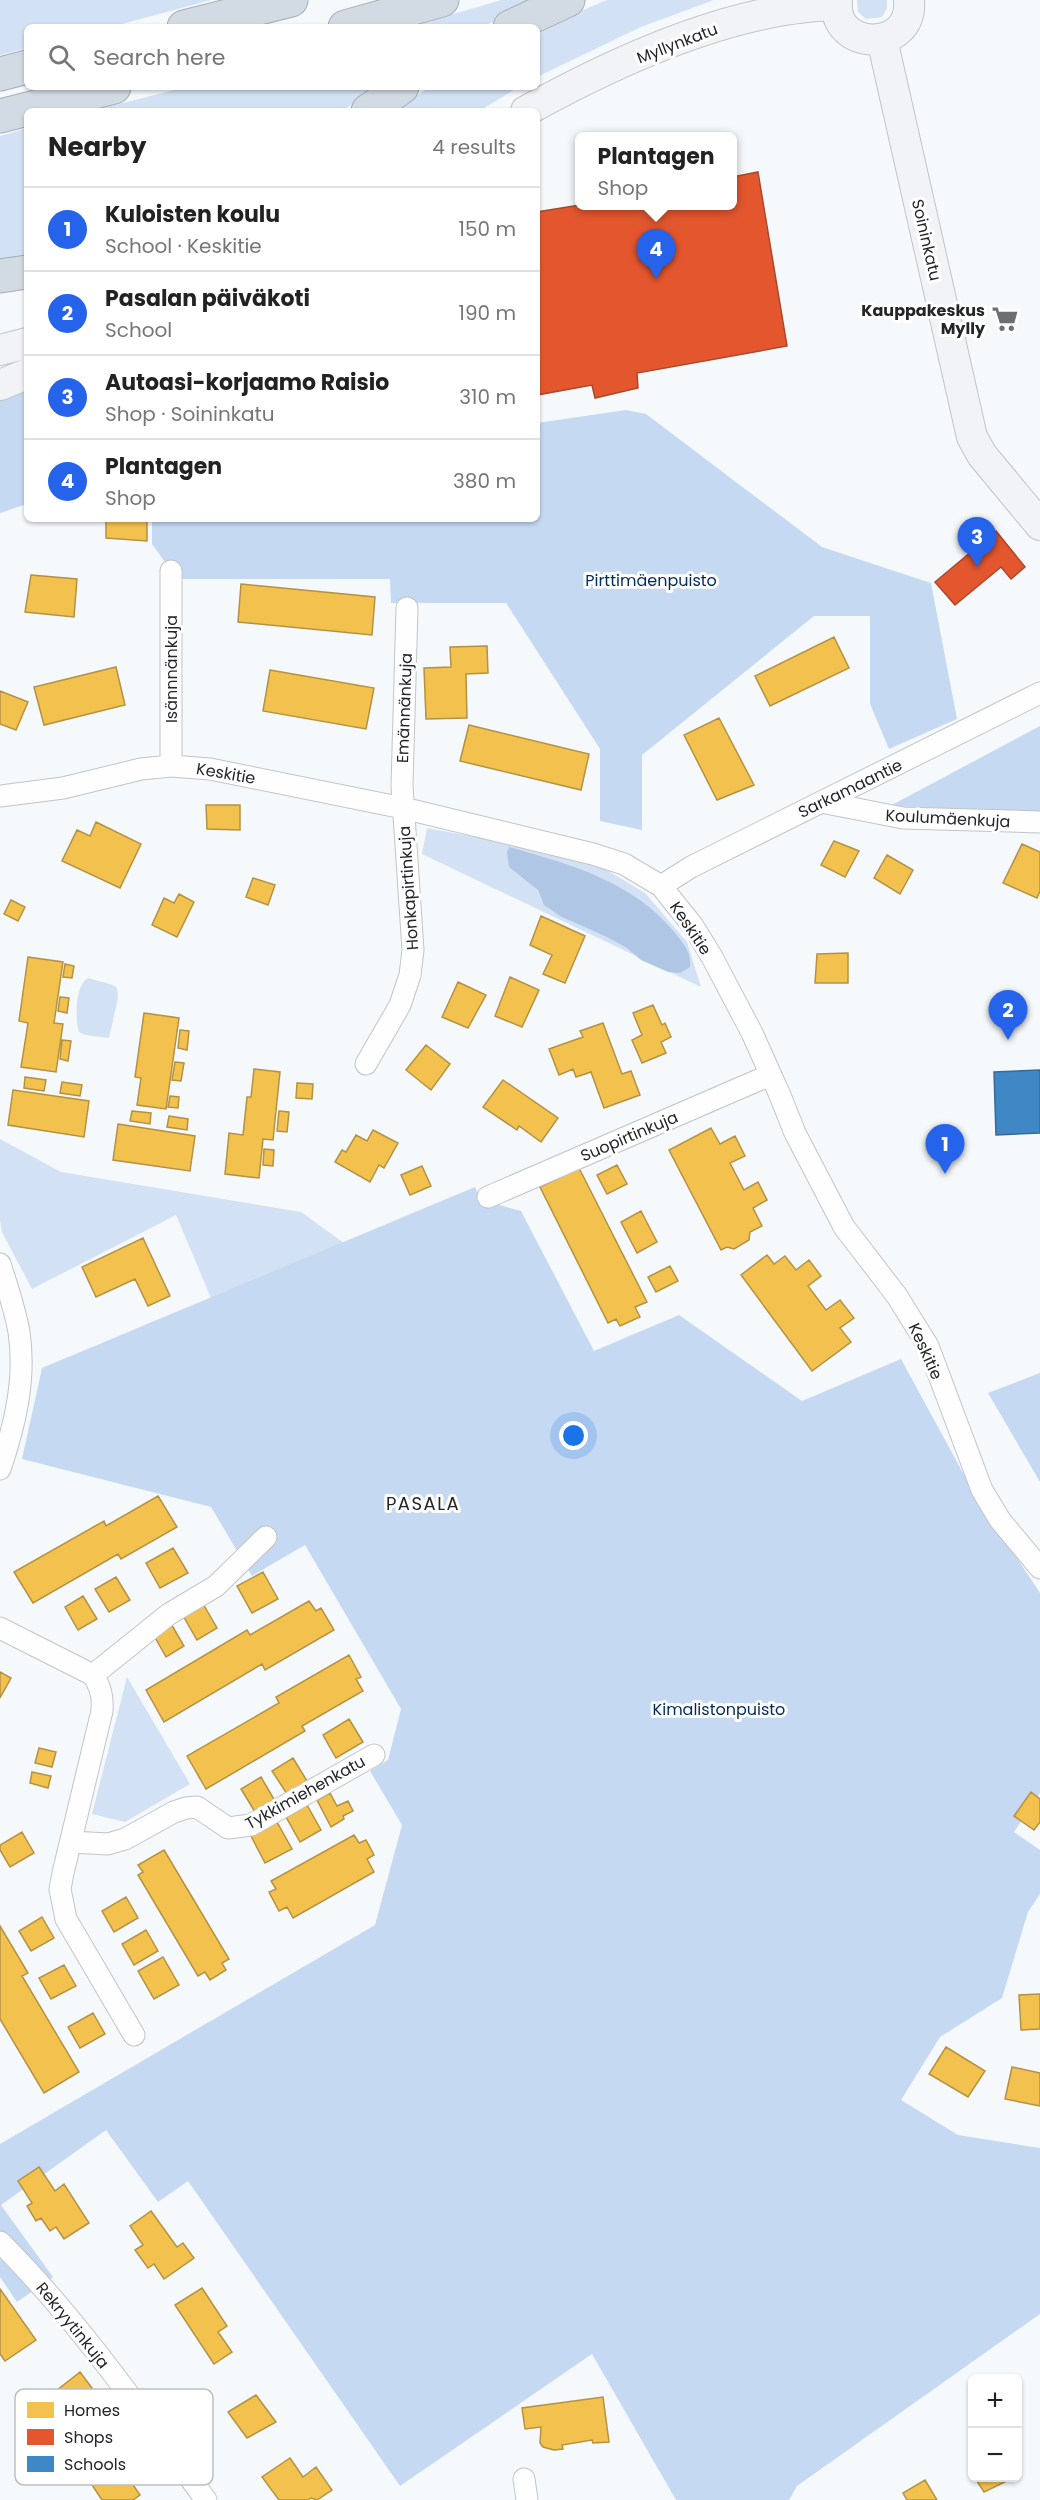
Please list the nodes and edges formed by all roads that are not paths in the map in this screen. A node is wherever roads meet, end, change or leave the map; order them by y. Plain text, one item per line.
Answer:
1 (291, 0) edge
2 (442, 0) edge
3 (568, 0) edge
4 (909, 0) edge
5 (837, 2) edge
6 (196, 24) edge
7 (356, 24) edge
8 (516, 24) edge
9 (882, 39) junction
10 (24, 68) edge
11 (0, 74) edge
12 (102, 90) edge
13 (398, 90) edge
14 (31, 108) edge
15 (372, 108) edge
16 (532, 108) edge
17 (24, 110) edge
18 (0, 116) edge
19 (24, 272) edge
20 (0, 276) edge
21 (24, 344) edge
22 (0, 350) edge
23 (24, 375) edge
24 (0, 385) edge
25 (1040, 525) edge
26 (171, 571) dead end
27 (407, 608) dead end
28 (1040, 693) edge
29 (171, 766) junction
30 (0, 796) edge
31 (821, 802) junction
32 (403, 808) junction
33 (1040, 822) edge
34 (661, 886) junction
35 (366, 1064) dead end
36 (770, 1075) junction
37 (488, 1197) dead end
38 (0, 1264) edge
39 (0, 1469) edge
40 (266, 1537) dead end
41 (1040, 1568) edge
42 (0, 1628) edge
43 (93, 1675) junction
44 (374, 1755) dead end
45 (71, 1842) junction
46 (134, 2035) dead end
47 (0, 2242) edge
48 (124, 2389) edge
49 (524, 2479) dead end
50 (195, 2485) edge
51 (206, 2500) edge
52 (527, 2500) edge

1 - 6 highway
2 - 7 highway
3 - 8 highway
4 - 9 street
5 - 9 street
5 - 16 street, Myllynkatu
9 - 25 street, Soininkatu
10 - 11 highway
12 - 14 highway
13 - 15 highway
17 - 18 highway
19 - 20 highway
21 - 22 street
23 - 24 street
26 - 29 street, Isännnänkuja
27 - 32 street, Emännänkuja
28 - 31 street, Sarkamaantie
29 - 30 street, Keskitie
29 - 32 street, Keskitie
31 - 33 street, Koulumäenkuja
31 - 34 street, Sarkamaantie
32 - 34 street, Keskitie
32 - 35 street, Honkapirtinkuja
34 - 36 street, Keskitie
36 - 37 street, Suopirtinkuja
36 - 41 street, Keskitie
38 - 39 street
40 - 43 street
42 - 43 street
43 - 45 street
44 - 45 street, Tykkimiehenkatu
45 - 46 street
47 - 48 street, Rekryytinkuja
49 - 52 street
50 - 51 street, Rekryytinkuja

